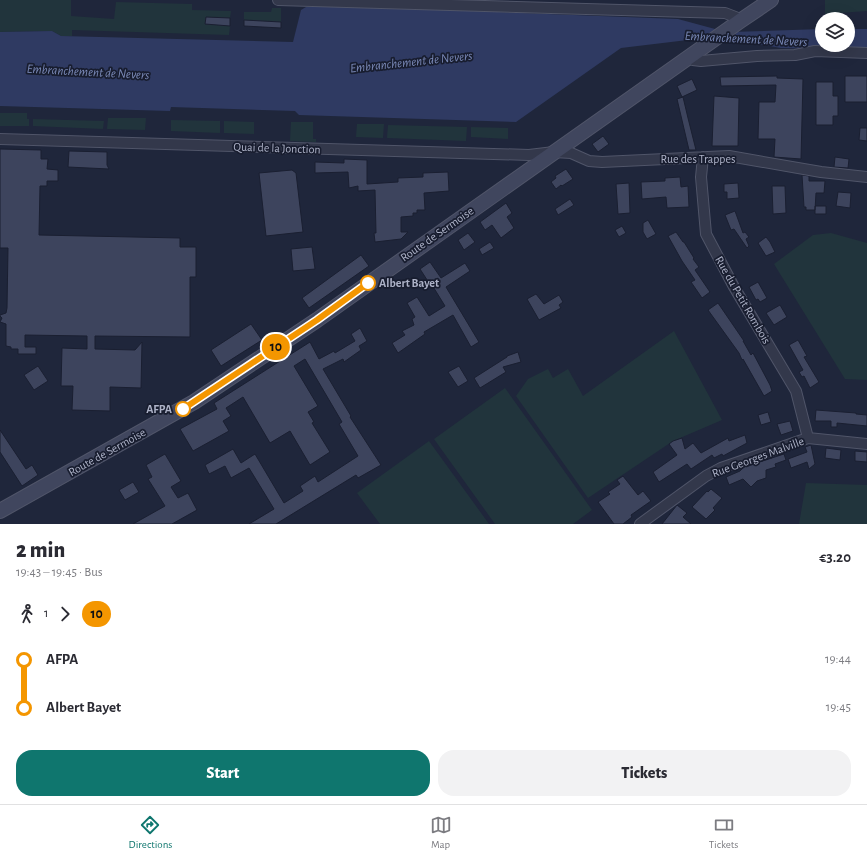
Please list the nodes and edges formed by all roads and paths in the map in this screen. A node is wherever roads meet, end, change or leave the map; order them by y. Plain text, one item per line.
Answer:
1 (278, 0) edge
2 (771, 0) edge
3 (735, 24) junction
4 (867, 53) edge
5 (689, 57) junction
6 (0, 139) edge
7 (554, 152) junction
8 (703, 157) junction
9 (867, 178) edge
10 (808, 438) junction
11 (867, 444) edge
12 (0, 511) edge
13 (640, 524) edge

1 - 3 street
2 - 3 main road
3 - 5 main road, Route de Sermoise
4 - 5 street
5 - 7 main road, Route de Sermoise
6 - 7 street, Quai de la Jonction
7 - 8 street, Rue des Trappes
7 - 12 main road, Route de Sermoise
8 - 9 street, Rue des Trappes
8 - 10 street, Rue du Petit Rombois
10 - 11 street, Rue Georges Malville
10 - 13 street, Rue Georges Malville

